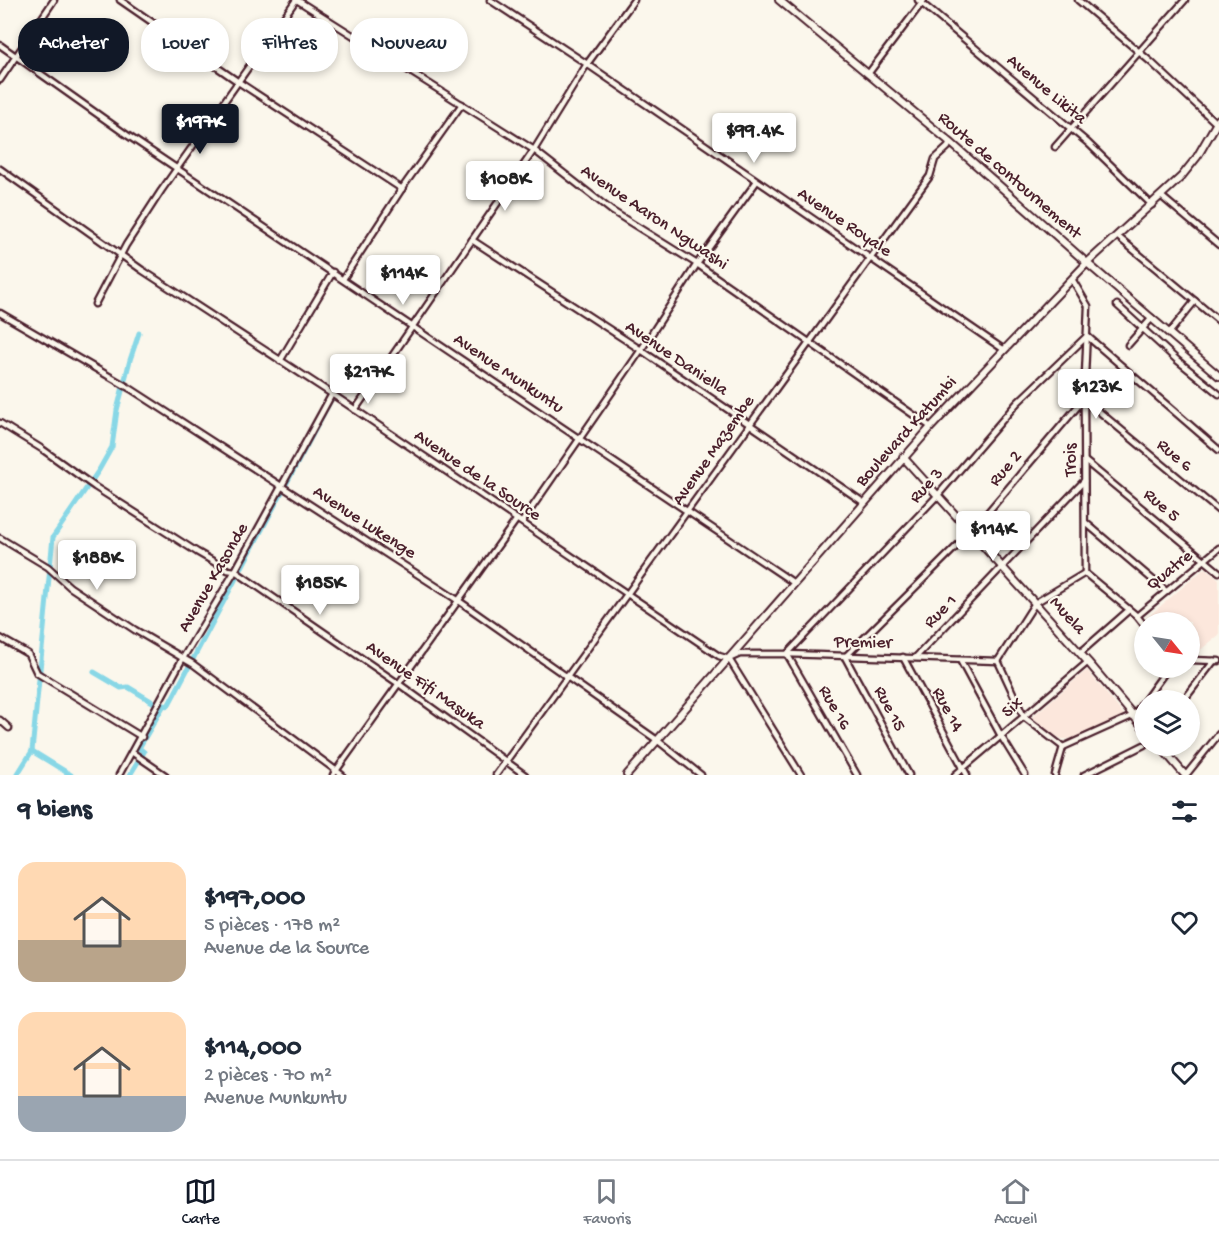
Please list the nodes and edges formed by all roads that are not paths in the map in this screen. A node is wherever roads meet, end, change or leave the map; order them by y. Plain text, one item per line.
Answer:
1 (54, 0) edge
2 (120, 0) edge
3 (297, 0) edge
4 (490, 0) edge
5 (634, 0) edge
6 (779, 0) edge
7 (1078, 0) edge
8 (1185, 0) edge
9 (921, 1) edge
10 (0, 45) edge
11 (1138, 52) junction
12 (16, 56) junction
13 (587, 64) junction
14 (868, 74) junction
15 (0, 80) edge
16 (238, 82) junction
17 (462, 104) junction
18 (1218, 121) edge
19 (1071, 129) junction
20 (950, 142) junction
21 (1055, 147) dead end
22 (534, 150) junction
23 (0, 168) edge
24 (177, 168) junction
25 (757, 180) junction
26 (402, 189) junction
27 (1161, 196) junction
28 (1152, 205) junction
29 (1117, 236) junction
30 (472, 240) junction
31 (1219, 245) edge
32 (121, 255) junction
33 (870, 257) junction
34 (1087, 263) junction
35 (697, 264) junction
36 (333, 272) junction
37 (343, 279) junction
38 (1072, 279) junction
39 (1195, 301) junction
40 (95, 304) dead end
41 (1117, 305) dead end
42 (0, 313) edge
43 (1152, 318) junction
44 (1219, 321) edge
45 (413, 326) junction
46 (1142, 329) junction
47 (1169, 333) junction
48 (1087, 336) junction
49 (809, 341) junction
50 (1128, 345) dead end
51 (1003, 349) junction
52 (640, 351) junction
53 (280, 361) junction
54 (1206, 364) junction
55 (1196, 374) junction
56 (1219, 375) edge
57 (332, 394) junction
58 (1219, 394) edge
59 (1084, 399) junction
60 (355, 410) junction
61 (0, 423) edge
62 (749, 425) junction
63 (931, 427) junction
64 (579, 437) junction
65 (1219, 450) edge
66 (903, 457) junction
67 (1085, 460) junction
68 (1084, 481) junction
69 (281, 485) junction
70 (938, 495) junction
71 (863, 502) junction
72 (689, 511) junction
73 (1219, 511) edge
74 (519, 521) junction
75 (1086, 522) junction
76 (971, 532) junction
77 (0, 537) edge
78 (1219, 548) edge
79 (1205, 560) junction
80 (1003, 568) junction
81 (235, 571) junction
82 (1219, 572) edge
83 (1085, 573) junction
84 (794, 582) junction
85 (1166, 591) junction
86 (629, 594) junction
87 (459, 601) junction
88 (1035, 603) junction
89 (1129, 610) junction
90 (1142, 612) edge
91 (1134, 614) edge
92 (0, 638) edge
93 (1080, 653) junction
94 (788, 654) junction
95 (845, 657) junction
96 (903, 657) junction
97 (915, 658) junction
98 (185, 659) junction
99 (729, 659) junction
100 (960, 659) junction
101 (1200, 660) edge
102 (998, 661) junction
103 (1217, 661) edge
104 (1088, 662) junction
105 (567, 678) junction
106 (399, 684) junction
107 (1192, 690) edge
108 (1134, 715) joint
109 (1024, 717) junction
110 (0, 720) edge
111 (9, 728) dead end
112 (1219, 734) edge
113 (142, 736) junction
114 (1001, 736) junction
115 (657, 740) junction
116 (1062, 747) junction
117 (1134, 750) edge
118 (135, 754) junction
119 (1169, 756) edge
120 (506, 760) junction
121 (963, 768) junction
122 (335, 773) edge
123 (119, 775) edge
124 (165, 775) edge
125 (342, 775) edge
126 (496, 775) edge
127 (525, 775) edge
128 (627, 775) edge
129 (701, 775) edge
130 (801, 775) edge
131 (857, 775) edge
132 (909, 775) edge
133 (955, 775) edge
134 (967, 775) edge
135 (1025, 775) edge
136 (1055, 775) edge
137 (1084, 775) edge
138 (1185, 775) edge

1 - 12 street
2 - 16 street
3 - 16 street
3 - 17 street, Avenue Aaron Ngwashi
4 - 13 street, Avenue Royale
5 - 13 street
6 - 14 street, Route de contournement
7 - 11 street
8 - 11 street
9 - 14 street
9 - 19 street, Avenue Likita
10 - 12 street, Avenue Munkuntu
11 - 18 street
11 - 19 street
12 - 15 street
12 - 24 street, Avenue Munkuntu
13 - 22 street
13 - 25 street, Avenue Royale
14 - 20 street, Route de contournement
16 - 24 street
16 - 26 street
17 - 22 street, Avenue Aaron Ngwashi
17 - 26 street
18 - 27 street, Boulevard Katumbi
19 - 21 street
19 - 28 street, Avenue Likita
20 - 33 street, Avenue Mazembe
20 - 34 street, Route de contournement
22 - 30 street
22 - 35 street, Avenue Aaron Ngwashi
23 - 32 street, Avenue de la Source
24 - 32 street
24 - 36 street, Avenue Munkuntu
25 - 33 street, Avenue Royale
25 - 35 street
26 - 37 street
27 - 28 street, Boulevard Katumbi
27 - 31 street
28 - 29 street, Boulevard Katumbi
29 - 34 street, Boulevard Katumbi
29 - 39 street
30 - 45 street
30 - 52 street, Avenue Daniella
32 - 40 street
32 - 53 street, Avenue de la Source
33 - 49 street, Avenue Mazembe
33 - 51 street, Avenue Royale
34 - 38 street, Boulevard Katumbi
34 - 43 street, Route de contournement
35 - 49 street, Avenue Aaron Ngwashi
35 - 52 street
36 - 37 street, Avenue Munkuntu
36 - 53 street
37 - 45 street, Avenue Munkuntu
38 - 48 street, Trois
38 - 51 street, Boulevard Katumbi
39 - 44 street
39 - 47 street
41 - 46 street
42 - 69 street, Avenue Lukenge
43 - 46 street
43 - 47 street, Route de contournement
45 - 60 street
45 - 64 street, Avenue Munkuntu
46 - 50 street
46 - 55 street
47 - 54 street, Route de contournement
48 - 59 street, Trois
48 - 65 street
48 - 70 street, Rue 3
49 - 62 street, Avenue Mazembe
49 - 63 street, Avenue Aaron Ngwashi
51 - 63 street, Boulevard Katumbi
52 - 62 street, Avenue Daniella
52 - 64 street
53 - 57 street, Avenue de la Source
54 - 55 street
54 - 56 street, Route de contournement
55 - 58 street
57 - 60 street, Avenue de la Source
57 - 69 street, Avenue Kasonde
59 - 67 street, Trois
59 - 73 street, Rue 6
59 - 76 street, Rue 2
60 - 74 street, Avenue de la Source
61 - 81 street, Avenue Fifi Masuka
62 - 71 street, Avenue Daniella
62 - 72 street, Avenue Mazembe
63 - 66 street, Boulevard Katumbi
64 - 72 street, Avenue Munkuntu
64 - 74 street
66 - 70 street, Muela
66 - 71 street, Boulevard Katumbi
67 - 68 street, Trois
67 - 79 street, Rue 5
68 - 75 street, Trois
68 - 80 street, Rue 1
69 - 81 street, Avenue Kasonde
69 - 87 street, Avenue Lukenge
70 - 76 street, Muela
70 - 94 street, Rue 3
71 - 84 street, Boulevard Katumbi
72 - 84 street, Avenue Munkuntu
72 - 86 street, Avenue Mazembe
74 - 86 street, Avenue de la Source
74 - 87 street
75 - 83 street, Trois
75 - 85 street
76 - 80 street, Muela
76 - 95 street, Rue 2
77 - 98 street
78 - 79 street, Quatre
79 - 82 street, Rue 5
79 - 85 street, Quatre
80 - 88 street, Muela
80 - 97 street, Rue 1
81 - 98 street, Avenue Kasonde
81 - 106 street, Avenue Fifi Masuka
83 - 88 street
83 - 89 street
84 - 99 street, Boulevard Katumbi
85 - 90 street, Quatre
86 - 99 street, Avenue de la Source
86 - 105 street, Avenue Mazembe
87 - 105 street, Avenue Lukenge
87 - 106 street
88 - 93 street, Muela
88 - 102 street
89 - 91 street
89 - 93 street
92 - 113 street
93 - 104 street, Muela
94 - 95 street, Premier
94 - 99 street, Premier
94 - 131 street, Rue 16
95 - 96 street, Premier
95 - 132 street, Rue 15
96 - 97 street, Premier
96 - 121 street, Rue 14
97 - 100 street, Premier
98 - 113 street, Avenue Kasonde
98 - 122 street
99 - 115 street, Boulevard Katumbi
99 - 130 street
100 - 102 street, Premier
100 - 114 street
101 - 103 street
102 - 109 street
103 - 107 street
104 - 108 street, Muela
104 - 109 street, Six
105 - 115 street, Avenue Lukenge
105 - 120 street, Avenue Mazembe
106 - 120 street, Avenue Fifi Masuka
106 - 122 street
108 - 116 street
109 - 114 street, Six
109 - 116 street
110 - 111 street
112 - 138 street
113 - 118 street, Avenue Kasonde
114 - 121 street, Six
114 - 135 street
115 - 128 street, Boulevard Katumbi
115 - 129 street, Avenue Lukenge
116 - 136 street
117 - 137 street
118 - 123 street, Avenue Kasonde
118 - 124 street
119 - 138 street
120 - 126 street, Avenue Mazembe
120 - 127 street, Avenue Fifi Masuka
121 - 133 street, Six
121 - 134 street, Rue 14
122 - 125 street

